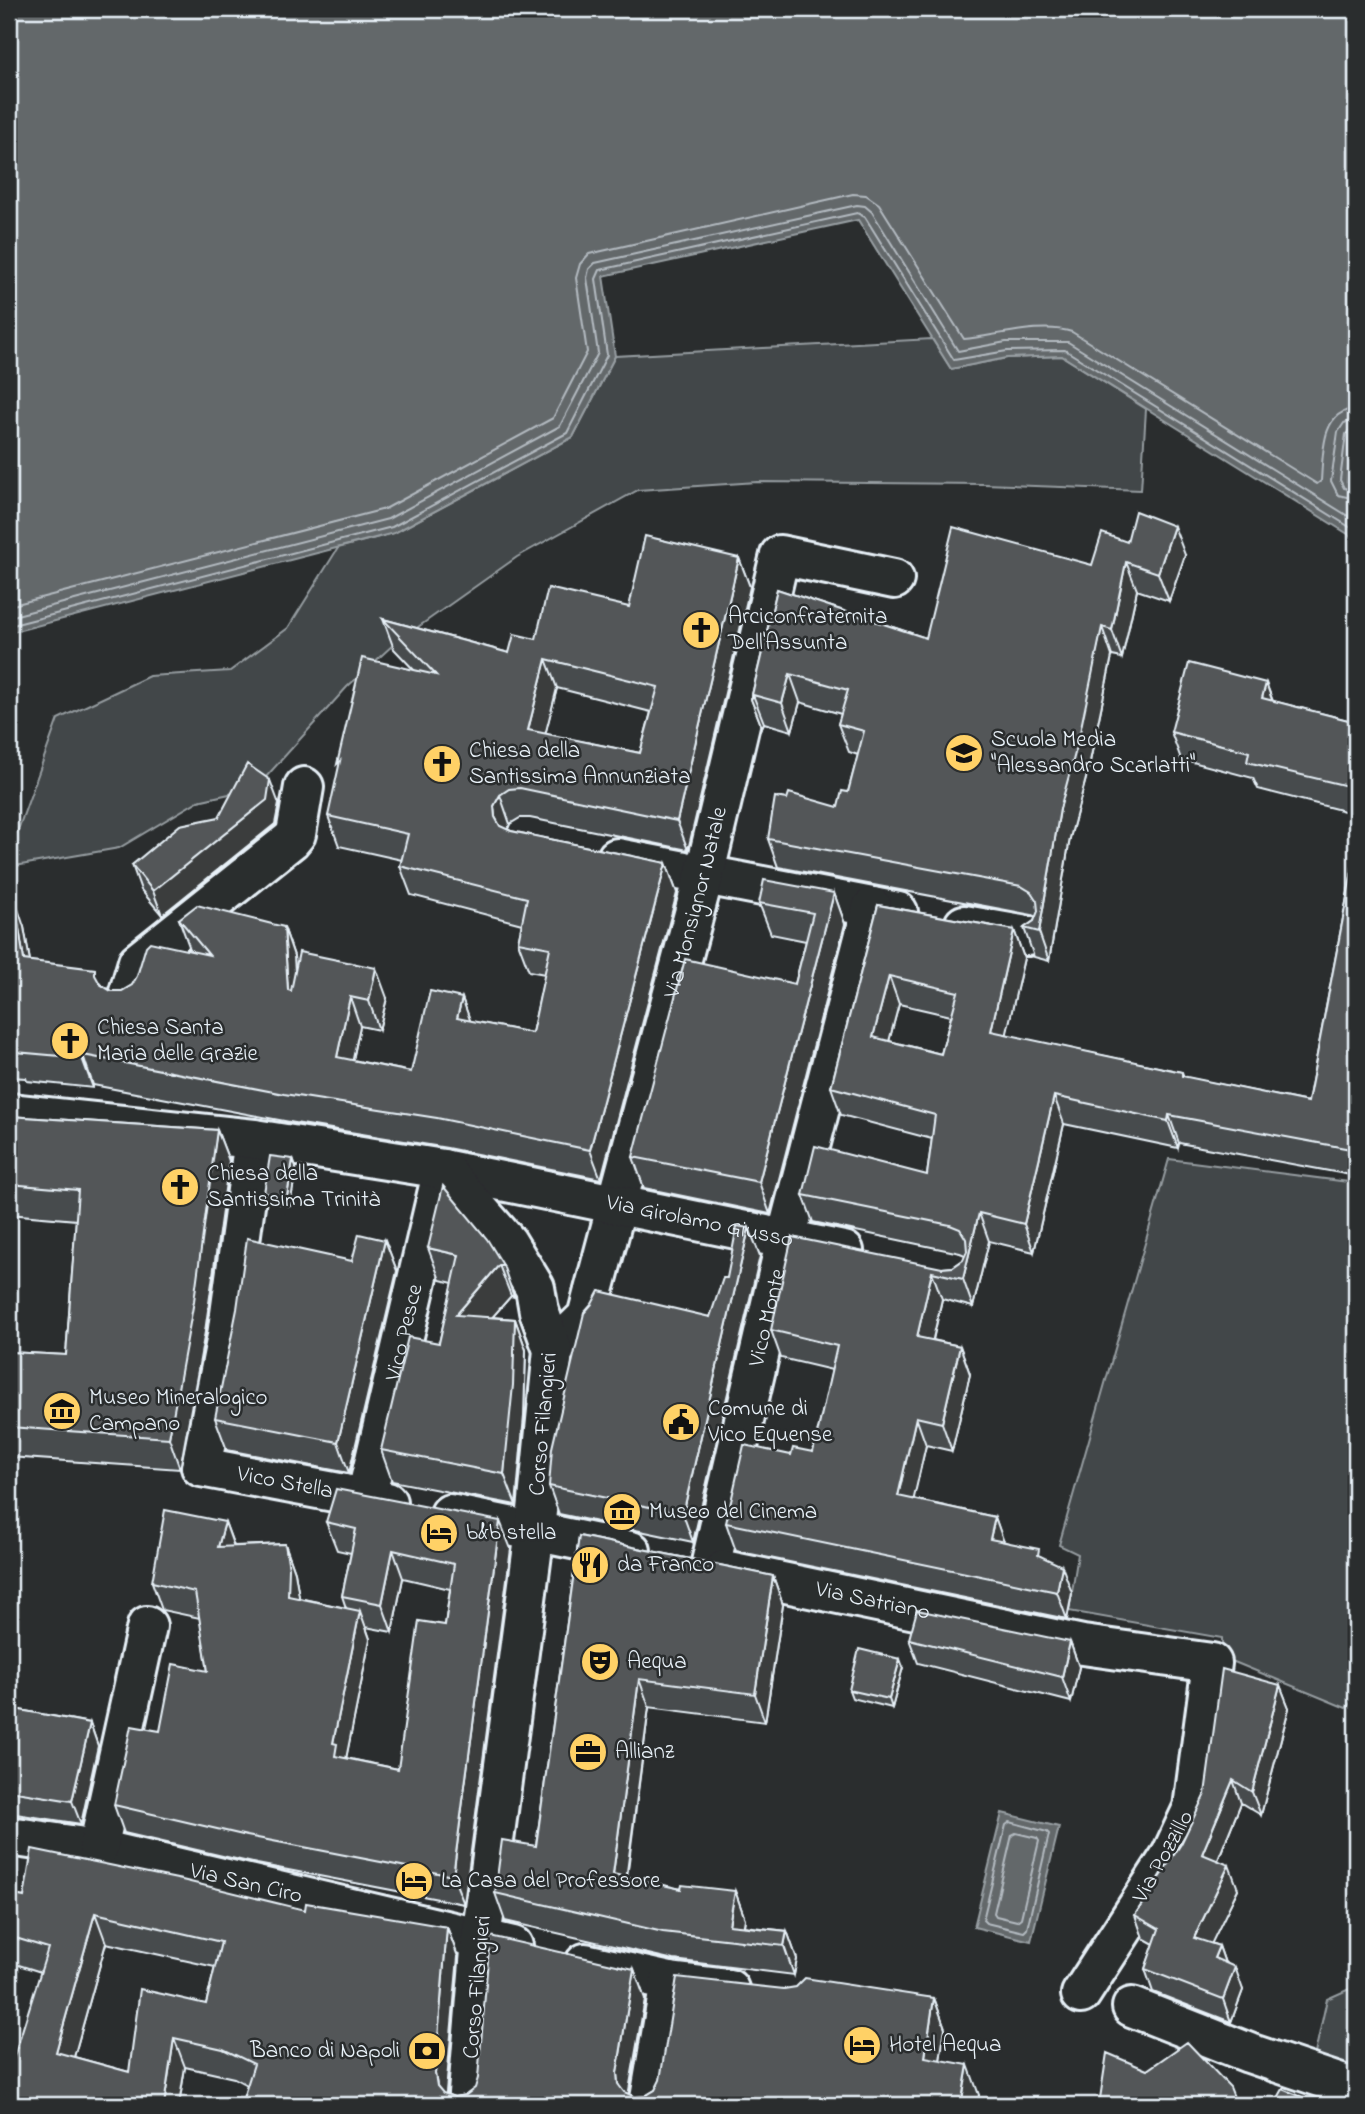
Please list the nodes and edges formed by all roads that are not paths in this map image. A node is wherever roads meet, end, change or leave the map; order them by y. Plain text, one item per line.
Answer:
1 (894, 579) dead end
2 (304, 787) dead end
3 (589, 852) edge
4 (704, 876) junction
5 (872, 908) junction
6 (1027, 936) dead end
7 (127, 999) edge
8 (9, 1113) edge
9 (254, 1139) junction
10 (443, 1169) junction
11 (618, 1203) junction
12 (786, 1239) junction
13 (877, 1258) edge
14 (554, 1350) junction
15 (366, 1497) junction
16 (535, 1531) junction
17 (687, 1562) junction
18 (147, 1626) dead end
19 (1212, 1663) joint
20 (9, 1836) edge
21 (97, 1849) junction
22 (481, 1939) junction
23 (670, 1982) junction
24 (759, 1992) edge
25 (1081, 1994) dead end
26 (1132, 2007) dead end
27 (1356, 2086) edge
28 (467, 2105) edge
29 (649, 2105) edge

1 - 4 street, Via Monsignor Natale
2 - 7 street
3 - 4 street
4 - 5 street
4 - 11 street, Via Monsignor Natale
5 - 6 street
5 - 12 street, Vico Monte
8 - 9 street
9 - 10 street
9 - 15 street, Vico Stella
10 - 11 street, Via Girolamo Giusso
10 - 14 street, Corso Filangieri
10 - 15 street, Vico Pesce
11 - 12 street, Via Girolamo Giusso
11 - 14 street, Via Monsignor Natale
12 - 13 street, Via Girolamo Giusso
12 - 17 street, Vico Monte
14 - 16 street, Corso Filangieri
15 - 16 street, Vico Stella
16 - 17 street, Via Satriano
16 - 22 street, Corso Filangieri
17 - 19 street, Via Satriano
18 - 21 street
19 - 25 street, Via Pozzillo
20 - 21 street, Via San Ciro
21 - 22 street, Via San Ciro
22 - 23 street, Via San Ciro
22 - 28 street, Corso Filangieri
23 - 24 street, Via San Ciro
23 - 29 street
26 - 27 street

